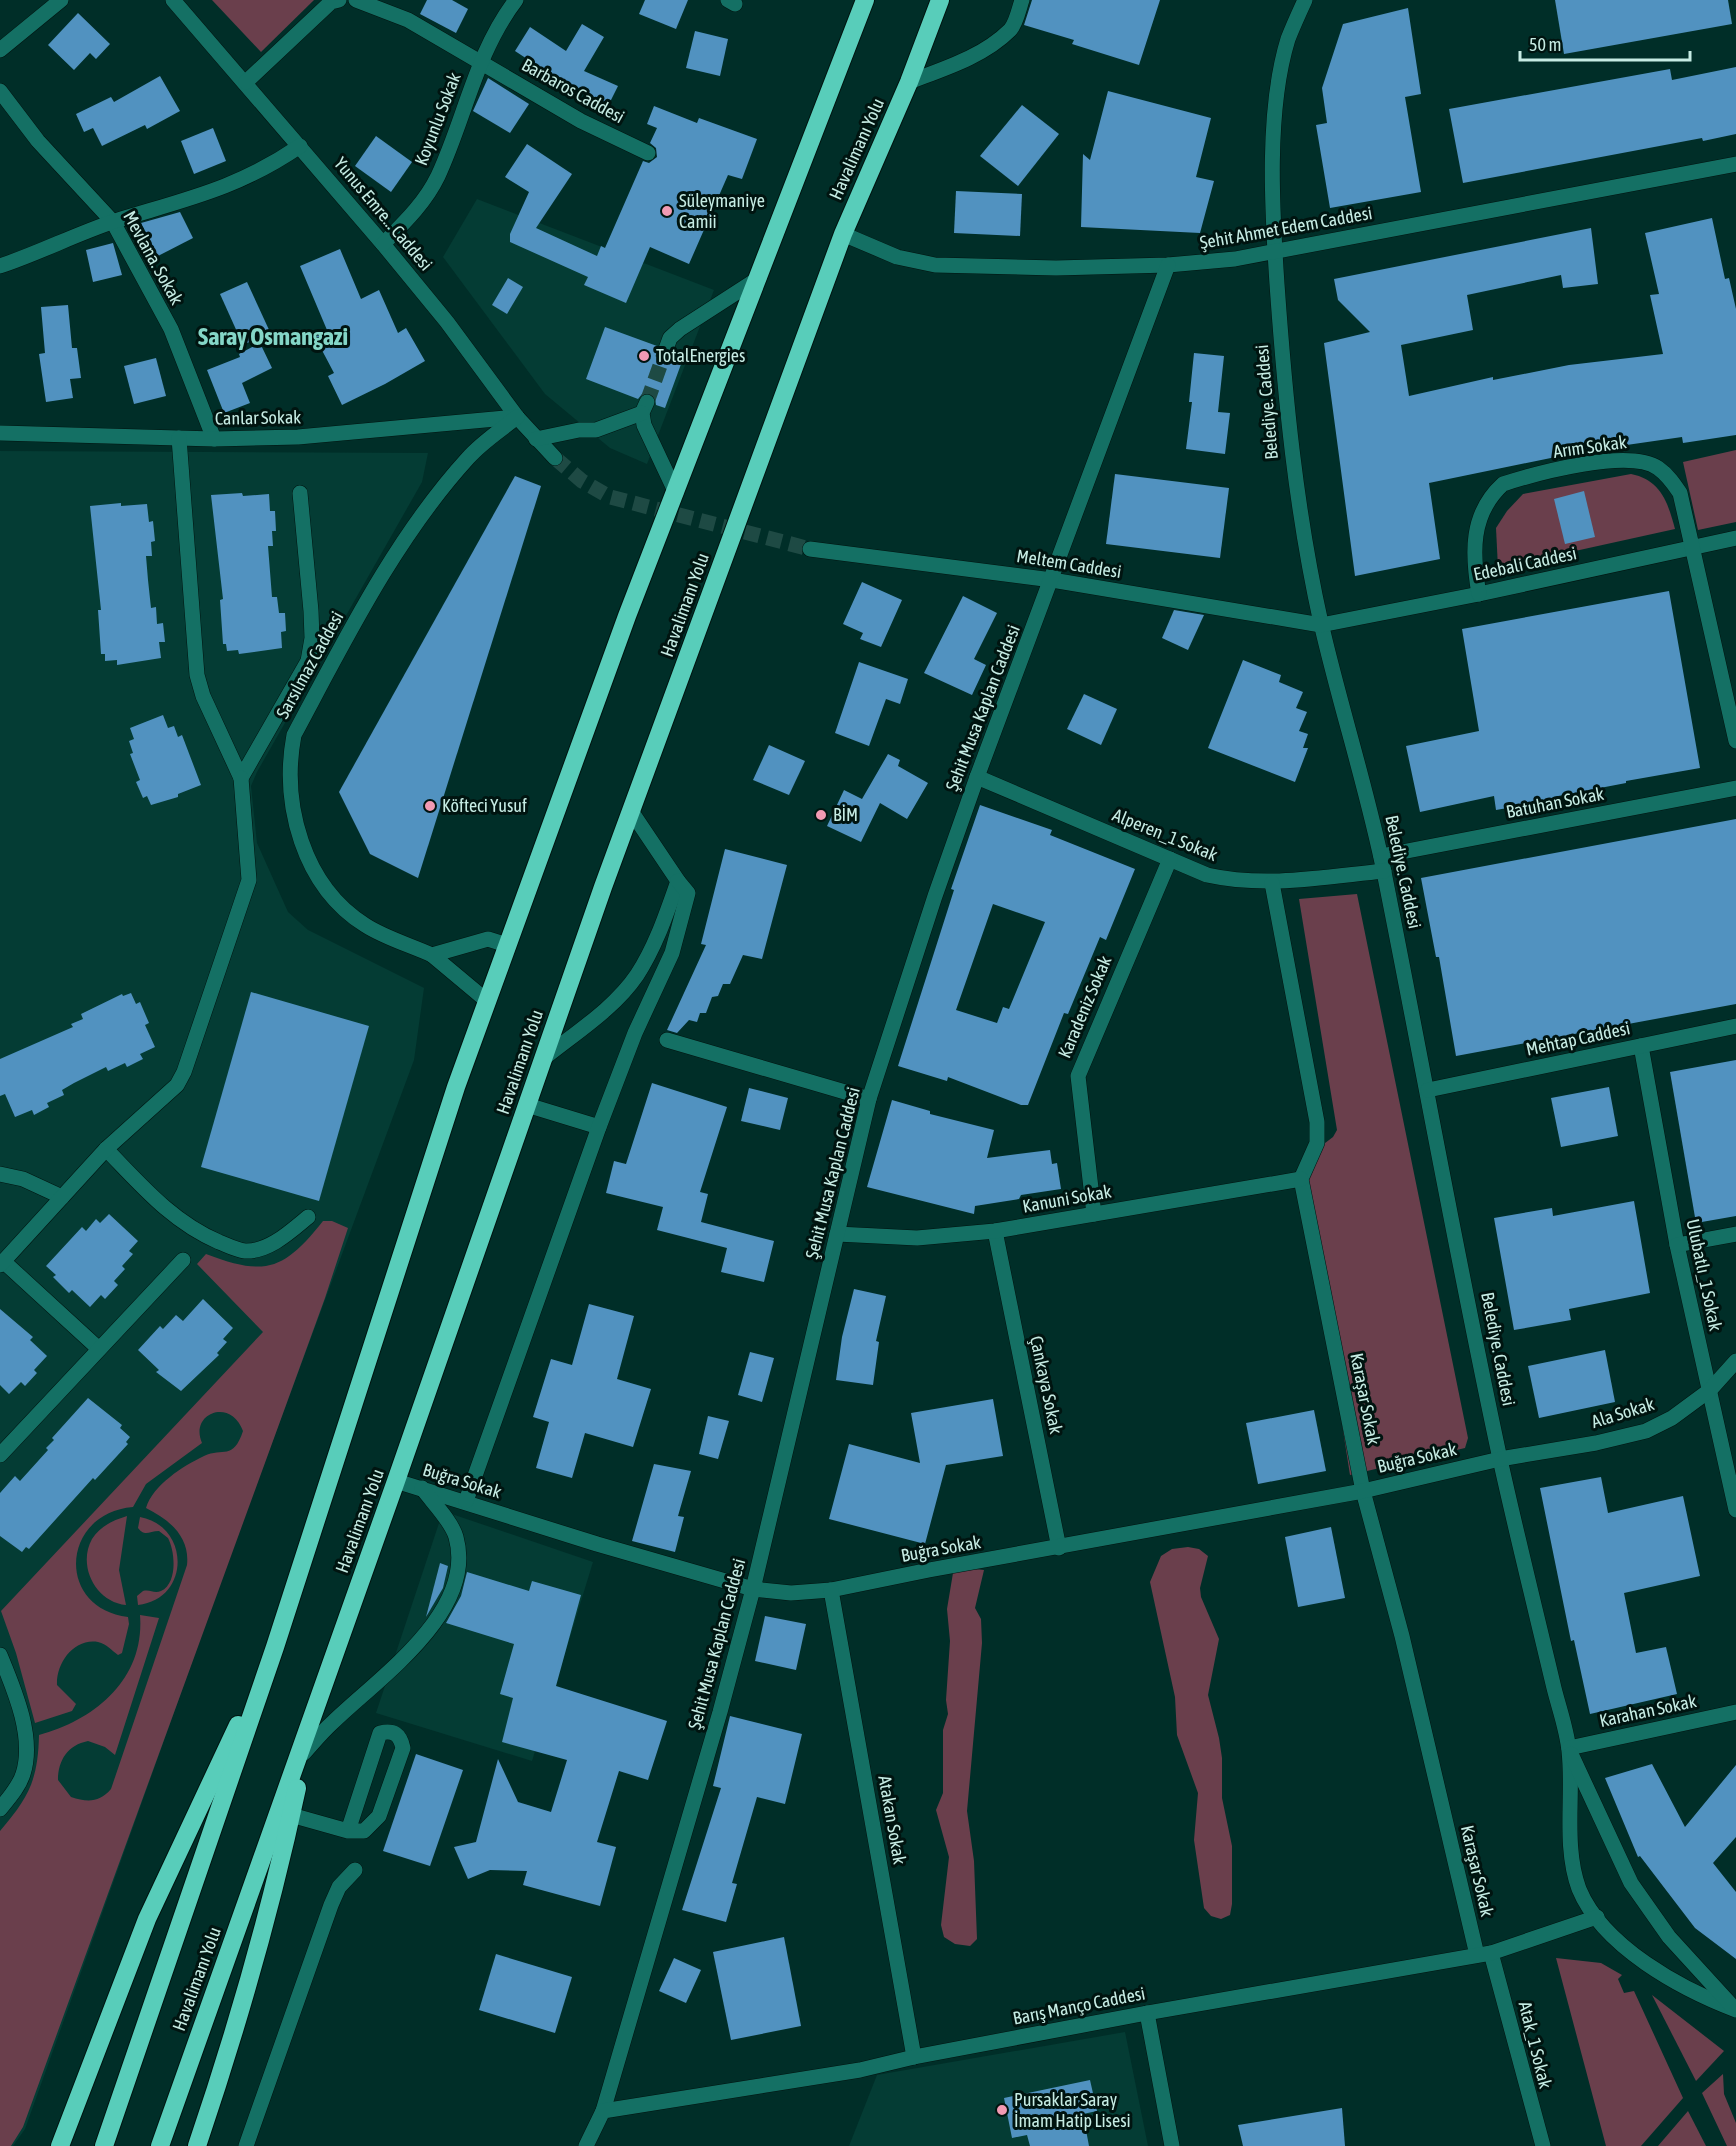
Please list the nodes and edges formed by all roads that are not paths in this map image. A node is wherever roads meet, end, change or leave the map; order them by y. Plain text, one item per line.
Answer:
1 (61, 0) edge
2 (339, 0) edge
3 (356, 0) edge
4 (516, 0) edge
5 (865, 0) edge
6 (940, 0) edge
7 (1022, 0) edge
8 (1305, 0) edge
9 (175, 1) edge
10 (0, 50) edge
11 (480, 62) junction
12 (246, 82) junction
13 (909, 82) junction
14 (0, 91) edge
15 (300, 146) junction
16 (648, 153) dead end
17 (1736, 164) edge
18 (113, 222) junction
19 (843, 234) junction
20 (383, 244) junction
21 (1275, 251) junction
22 (1168, 265) junction
23 (0, 266) edge
24 (759, 278) junction
25 (666, 349) tunnel mouth
26 (517, 417) junction
27 (0, 432) edge
28 (179, 438) junction
29 (214, 439) junction
30 (536, 440) junction
31 (555, 458) tunnel mouth
32 (300, 493) dead end
33 (676, 493) junction
34 (1736, 538) edge
35 (1691, 547) junction
36 (810, 549) tunnel mouth
37 (1052, 580) junction
38 (1479, 594) junction
39 (1321, 625) junction
40 (1736, 741) edge
41 (977, 777) junction
42 (241, 778) junction
43 (1736, 788) edge
44 (631, 811) junction
45 (1170, 859) junction
46 (1382, 863) junction
47 (678, 881) junction
48 (1272, 883) junction
49 (507, 945) junction
50 (432, 955) junction
51 (487, 1001) junction
52 (1736, 1026) edge
53 (667, 1040) dead end
54 (1641, 1046) junction
55 (543, 1059) junction
56 (1428, 1090) junction
57 (869, 1100) junction
58 (527, 1105) junction
59 (599, 1127) junction
60 (106, 1149) junction
61 (0, 1174) edge
62 (1301, 1179) junction
63 (62, 1197) junction
64 (1094, 1214) junction
65 (308, 1217) dead end
66 (995, 1231) junction
67 (837, 1234) junction
68 (1736, 1234) edge
69 (1677, 1245) junction
70 (183, 1260) dead end
71 (2, 1263) edge
72 (99, 1349) junction
73 (1736, 1361) edge
74 (1710, 1390) junction
75 (0, 1455) edge
76 (1500, 1459) junction
77 (396, 1481) junction
78 (422, 1488) junction
79 (1363, 1491) junction
80 (466, 1502) junction
81 (1736, 1510) edge
82 (1059, 1548) junction
83 (753, 1589) junction
84 (831, 1590) junction
85 (275, 1647) junction
86 (0, 1657) edge
87 (317, 1704) junction
88 (1736, 1712) edge
89 (1569, 1748) junction
90 (304, 1753) junction
91 (0, 1809) edge
92 (291, 1815) junction
93 (348, 1831) junction
94 (355, 1870) dead end
95 (1597, 1917) junction
96 (1484, 1954) junction
97 (1736, 2010) edge
98 (1147, 2013) junction
99 (915, 2056) junction
100 (603, 2111) junction
101 (60, 2146) edge
102 (104, 2146) edge
103 (160, 2146) edge
104 (197, 2146) edge
105 (246, 2146) edge
106 (586, 2146) edge
107 (1172, 2146) edge
108 (1543, 2146) edge

1 - 10 street
2 - 12 street
3 - 11 street, Barbaros Caddesi
4 - 11 street, Koyunlu Sokak
5 - 24 highway, Havalimanı Yolu
6 - 13 highway, Havalimanı Yolu
7 - 13 street
8 - 21 street, Belediye. Caddesi
9 - 12 street, Yunus Emre... Caddesi
11 - 16 street, Barbaros Caddesi
11 - 20 street, Koyunlu Sokak
12 - 15 street, Yunus Emre... Caddesi
13 - 19 highway, Havalimanı Yolu
14 - 18 street, Mevlana. Sokak
15 - 18 street
15 - 20 street, Yunus Emre... Caddesi
17 - 21 street, Şehit Ahmet Edem Caddesi
18 - 23 street
18 - 29 street, Mevlana. Sokak
19 - 22 street, Şehit Ahmet Edem Caddesi
19 - 44 highway, Havalimanı Yolu
20 - 26 street, Yunus Emre... Caddesi
21 - 22 street, Şehit Ahmet Edem Caddesi
21 - 39 street, Belediye. Caddesi
22 - 37 street, Şehit Musa Kaplan Caddesi
24 - 25 street
24 - 33 highway, Havalimanı Yolu
26 - 29 street, Canlar Sokak
26 - 30 street, Yunus Emre... Caddesi
26 - 50 street, Sarsılmaz Caddesi
27 - 28 street, Canlar Sokak
28 - 29 street, Canlar Sokak
28 - 42 street
30 - 31 street, Yunus Emre... Caddesi
30 - 33 street
32 - 42 street
33 - 49 highway, Havalimanı Yolu
34 - 35 street, Edebali Caddesi
35 - 38 street, Edebali Caddesi
35 - 38 street, Arım Sokak
35 - 40 street, Arım Sokak
36 - 37 street, Meltem Caddesi
37 - 39 street, Meltem Caddesi
37 - 41 street, Şehit Musa Kaplan Caddesi
38 - 39 street, Edebali Caddesi
39 - 46 street, Belediye. Caddesi
41 - 45 street, Alperen_1 Sokak
41 - 57 street, Şehit Musa Kaplan Caddesi
42 - 60 street
43 - 46 street, Batuhan Sokak
44 - 47 street
44 - 55 highway, Havalimanı Yolu
45 - 48 street, Alperen_1 Sokak
45 - 64 street, Karadeniz Sokak
46 - 48 street, Alperen_1 Sokak
46 - 56 street, Belediye. Caddesi
47 - 55 street
47 - 59 street
48 - 62 street
49 - 50 street
49 - 51 highway, Havalimanı Yolu
50 - 51 street, Sarsılmaz Caddesi
51 - 85 highway, Havalimanı Yolu
52 - 54 street, Mehtap Caddesi
53 - 57 street
54 - 56 street, Mehtap Caddesi
54 - 69 street, Ulubatlı_1 Sokak
55 - 58 highway, Havalimanı Yolu
56 - 76 street, Belediye. Caddesi
57 - 67 street, Şehit Musa Kaplan Caddesi
58 - 59 street
58 - 77 highway, Havalimanı Yolu
59 - 80 street
60 - 63 street
60 - 65 street
61 - 63 street
62 - 64 street, Kanuni Sokak
62 - 79 street, Karaşar Sokak
63 - 71 street
64 - 66 street, Kanuni Sokak
66 - 67 street, Kanuni Sokak
66 - 82 street, Çankaya Sokak
67 - 83 street, Şehit Musa Kaplan Caddesi
68 - 69 street
69 - 74 street, Ulubatlı_1 Sokak
70 - 72 street
71 - 72 street
72 - 75 street
73 - 74 street, Ala Sokak
74 - 76 street, Ala Sokak
74 - 81 street, Ulubatlı_1 Sokak
76 - 79 street, Buğra Sokak
76 - 89 street, Belediye. Caddesi
77 - 78 street, Buğra Sokak
77 - 87 highway, Havalimanı Yolu
78 - 80 street, Buğra Sokak
78 - 90 street
79 - 82 street, Buğra Sokak
79 - 96 street, Karaşar Sokak
80 - 83 street, Buğra Sokak
82 - 84 street, Buğra Sokak
83 - 84 street, Buğra Sokak
83 - 100 street, Şehit Musa Kaplan Caddesi
84 - 99 street, Atakan Sokak
85 - 101 highway
85 - 102 highway, Havalimanı Yolu
86 - 91 street
87 - 90 highway
87 - 103 highway, Havalimanı Yolu
88 - 89 street, Karahan Sokak
89 - 95 street
89 - 97 street
90 - 92 highway
92 - 93 street
92 - 104 highway
93 - 93 street
94 - 105 street
95 - 96 street, Barış Manço Caddesi
95 - 97 street
96 - 98 street, Barış Manço Caddesi
96 - 108 street, Atak_1 Sokak
98 - 99 street, Barış Manço Caddesi
98 - 107 street
99 - 100 street, Barış Manço Caddesi
100 - 106 street

